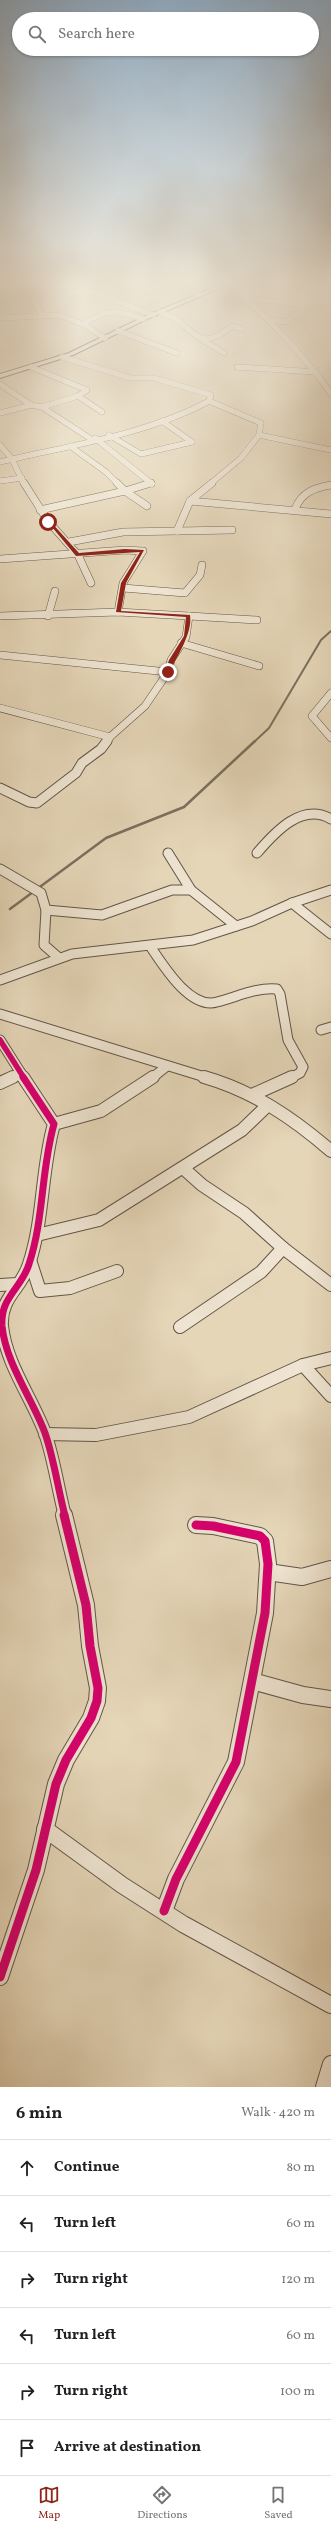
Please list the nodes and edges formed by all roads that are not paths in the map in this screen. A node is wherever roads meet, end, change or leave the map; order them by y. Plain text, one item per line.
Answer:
1 (70, 383) edge
2 (172, 383) edge
3 (323, 383) edge
4 (0, 384) edge
5 (331, 394) edge
6 (78, 396) junction
7 (209, 401) junction
8 (31, 405) junction
9 (42, 407) junction
10 (102, 412) dead end
11 (0, 414) edge
12 (162, 421) junction
13 (110, 435) junction
14 (259, 435) junction
15 (93, 438) junction
16 (0, 444) edge
17 (70, 446) junction
18 (331, 450) edge
19 (12, 459) junction
20 (0, 462) edge
21 (22, 478) junction
22 (0, 481) edge
23 (331, 485) edge
24 (125, 491) junction
25 (190, 501) junction
26 (147, 506) dead end
27 (295, 509) junction
28 (40, 510) junction
29 (331, 514) edge
30 (232, 530) dead end
31 (177, 531) junction
32 (69, 542) junction
33 (78, 555) junction
34 (0, 559) edge
35 (202, 565) dead end
36 (91, 583) dead end
37 (123, 588) junction
38 (55, 591) dead end
39 (118, 612) junction
40 (0, 616) edge
41 (48, 616) junction
42 (189, 616) junction
43 (257, 620) dead end
44 (181, 643) junction
45 (0, 655) edge
46 (259, 666) dead end
47 (168, 672) junction
48 (331, 692) edge
49 (0, 708) edge
50 (110, 737) junction
51 (331, 738) edge
52 (0, 788) edge
53 (331, 819) edge
54 (168, 853) dead end
55 (257, 853) dead end
56 (0, 869) edge
57 (191, 890) junction
58 (331, 890) edge
59 (292, 903) junction
60 (46, 910) junction
61 (236, 926) junction
62 (331, 934) edge
63 (150, 946) junction
64 (59, 958) junction
65 (0, 980) edge
66 (0, 1014) edge
67 (0, 1040) edge
68 (167, 1066) junction
69 (21, 1073) junction
70 (0, 1083) edge
71 (252, 1095) junction
72 (268, 1105) junction
73 (54, 1124) junction
74 (330, 1147) edge
75 (183, 1168) junction
76 (37, 1235) junction
77 (283, 1248) junction
78 (31, 1263) junction
79 (118, 1271) dead end
80 (17, 1284) junction
81 (0, 1285) edge
82 (331, 1285) edge
83 (180, 1327) dead end
84 (331, 1358) edge
85 (303, 1365) junction
86 (331, 1396) edge
87 (46, 1434) junction
88 (196, 1525) dead end
89 (331, 1569) edge
90 (268, 1572) junction
91 (252, 1681) junction
92 (331, 1699) edge
93 (45, 1829) junction
94 (164, 1911) junction
95 (0, 1977) edge
96 (331, 2005) edge
97 (331, 2064) edge
98 (324, 2087) edge

1 - 6 street
2 - 7 street
3 - 5 street
4 - 8 street
6 - 9 street
6 - 10 street
7 - 12 street
7 - 14 street
8 - 9 street
8 - 11 street
9 - 15 street
12 - 13 street
12 - 13 street
13 - 15 street
14 - 18 street
14 - 25 street
15 - 17 street
15 - 24 street
16 - 19 street
17 - 19 street
17 - 24 street
19 - 20 street
19 - 21 street
21 - 22 street
21 - 28 street
23 - 27 street
24 - 26 street
24 - 28 street
25 - 27 street
25 - 31 street
27 - 29 street
28 - 32 street
30 - 31 street
31 - 32 street
32 - 33 street
33 - 34 street
33 - 36 street
33 - 37 street
35 - 37 street
37 - 39 street
38 - 41 street
39 - 41 street
39 - 42 street
40 - 41 street
42 - 43 street
42 - 44 street
44 - 46 street
44 - 47 street
45 - 47 street
47 - 50 street
48 - 51 street
49 - 50 street
50 - 52 street
53 - 55 street
54 - 57 street
56 - 60 street
57 - 60 street
57 - 61 street
58 - 59 street
59 - 61 street
59 - 62 street
60 - 64 street
61 - 63 street
63 - 64 street
63 - 71 street
64 - 65 street
66 - 68 street
67 - 69 street
68 - 71 street
68 - 73 street
69 - 70 street
69 - 73 street
71 - 72 street
72 - 74 street
72 - 75 street
73 - 76 street
75 - 76 street
75 - 77 street
76 - 78 street
77 - 82 street
77 - 83 street
78 - 79 street
78 - 80 street
80 - 81 street
80 - 87 street
84 - 85 street
85 - 86 street
85 - 87 street
87 - 93 street
88 - 90 street
89 - 90 street
90 - 91 street
91 - 92 street
91 - 94 street
93 - 94 street
93 - 95 street
94 - 96 street
97 - 98 street

